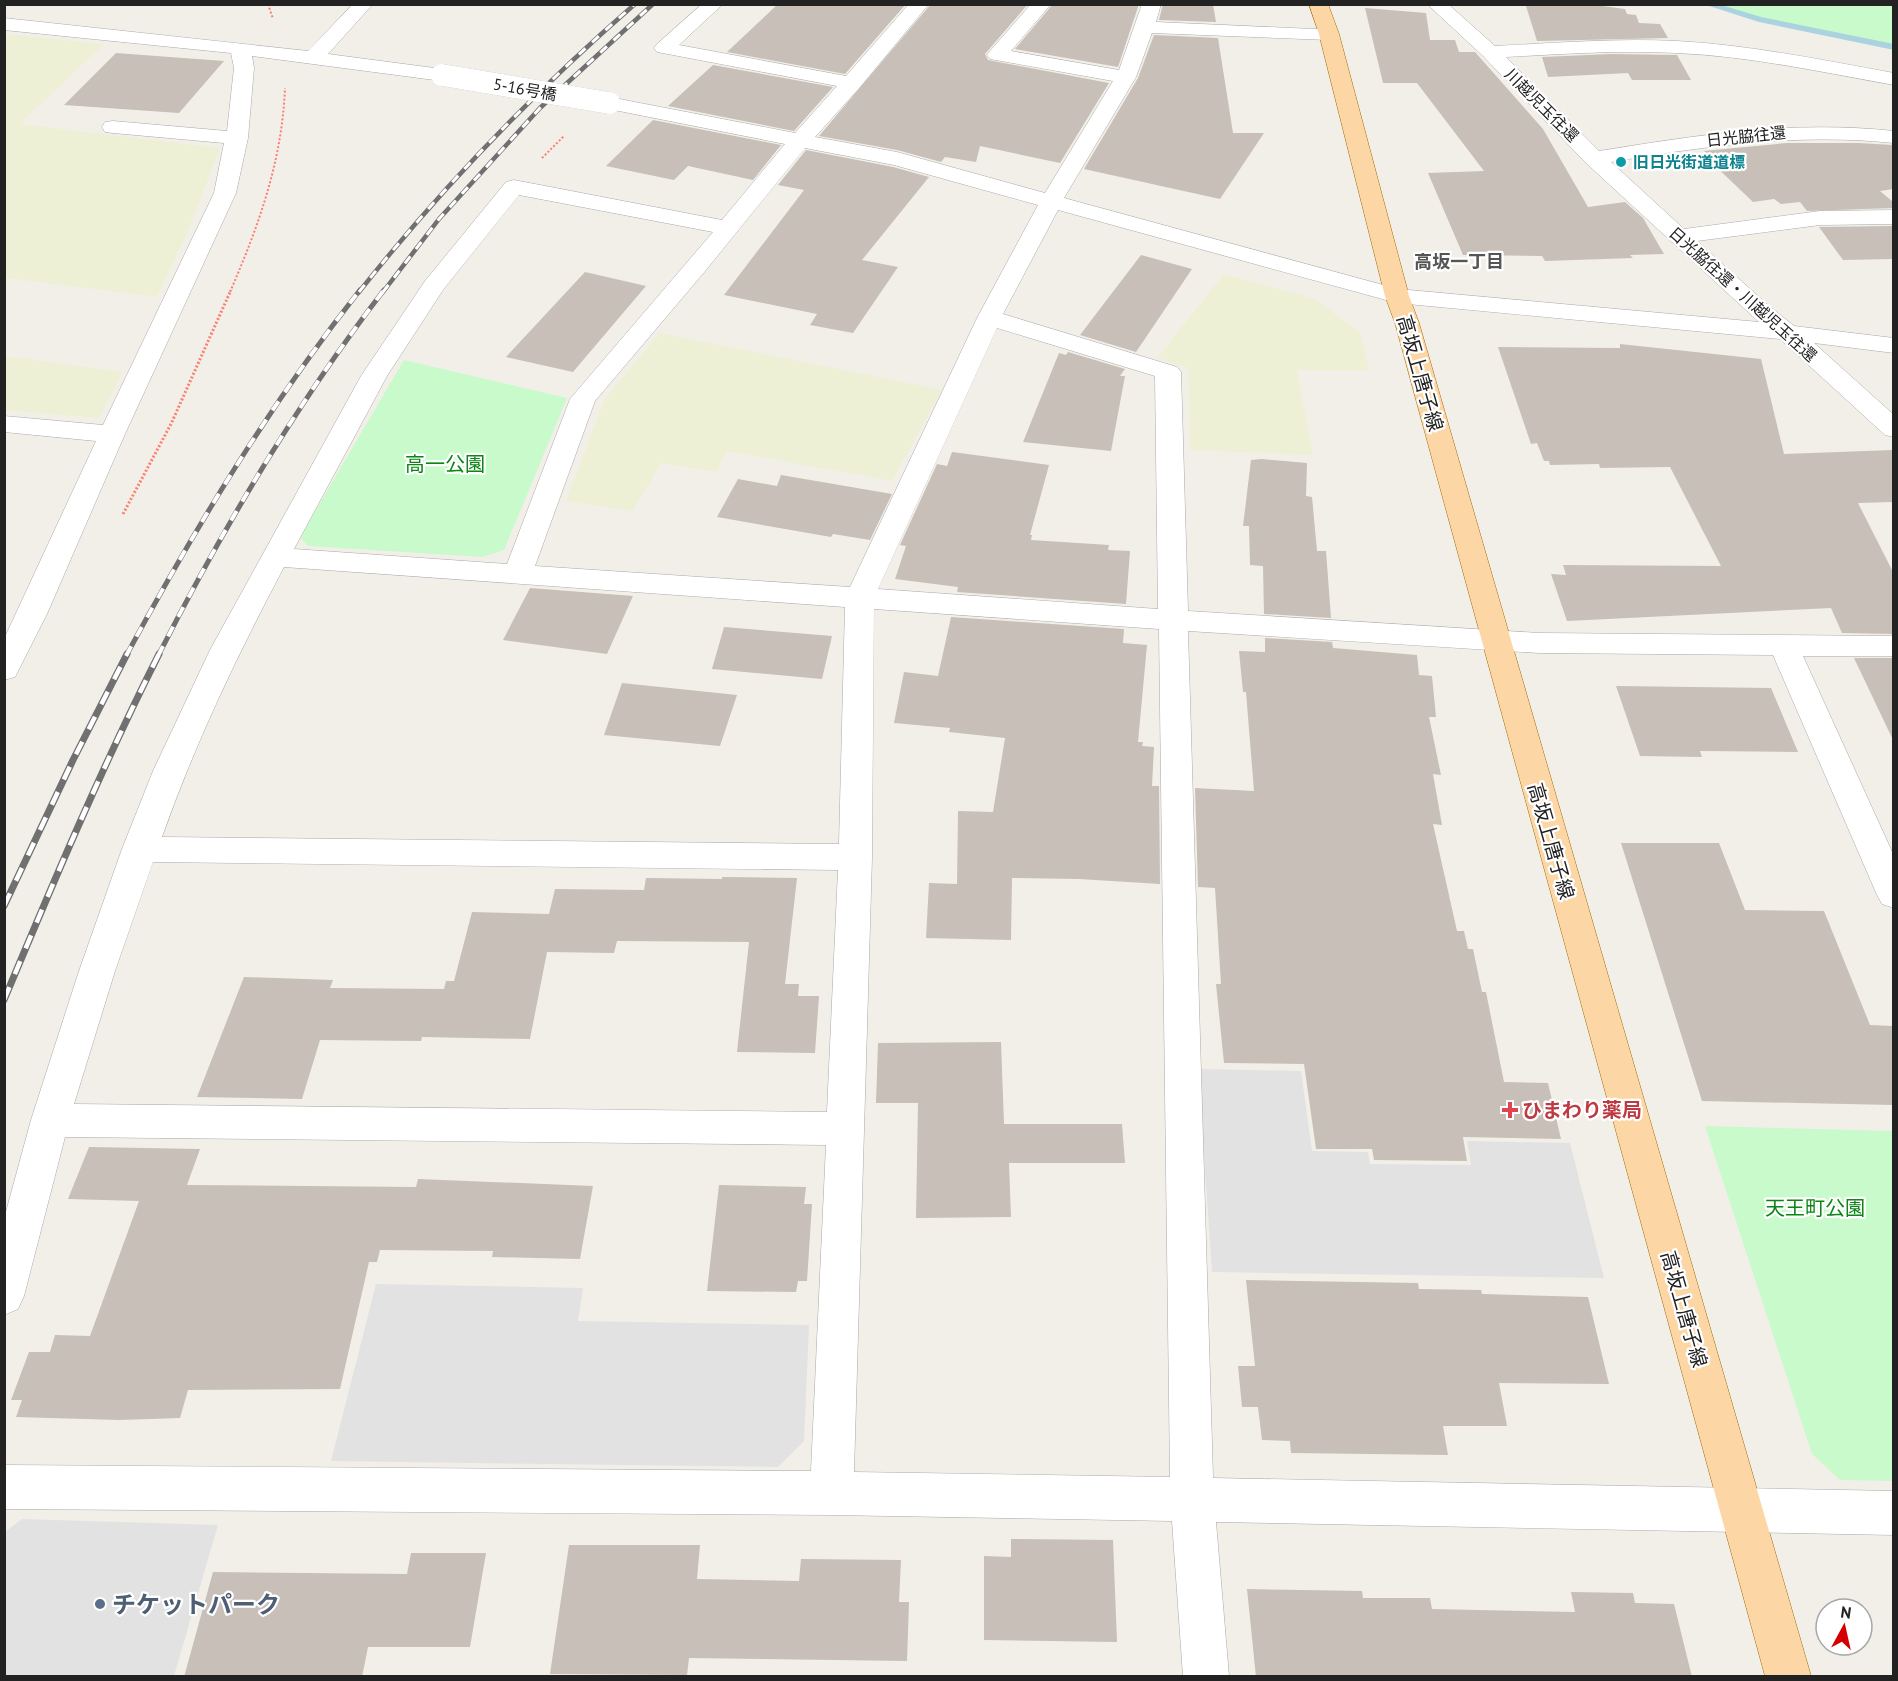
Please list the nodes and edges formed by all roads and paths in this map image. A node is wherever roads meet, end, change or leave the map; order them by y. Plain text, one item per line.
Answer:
1 (364, 4) edge
2 (714, 4) edge
3 (920, 4) edge
4 (1042, 4) edge
5 (1152, 4) edge
6 (1436, 4) edge
7 (1324, 19) edge
8 (4, 24) edge
9 (1145, 27) junction
10 (240, 48) junction
11 (1490, 52) junction
12 (313, 58) junction
13 (1126, 77) junction
14 (1893, 79) edge
15 (853, 83) junction
16 (113, 127) dead end
17 (1893, 137) edge
18 (237, 138) junction
19 (801, 139) junction
20 (1594, 158) junction
21 (1051, 201) junction
22 (1893, 217) edge
23 (728, 228) junction
24 (1680, 236) junction
25 (1397, 296) junction
26 (989, 318) junction
27 (1787, 332) junction
28 (1893, 346) edge
29 (4, 424) edge
30 (1893, 429) edge
31 (112, 434) junction
32 (277, 557) junction
33 (518, 573) junction
34 (860, 598) junction
35 (1174, 621) junction
36 (1495, 641) junction
37 (1783, 645) junction
38 (1893, 646) edge
39 (4, 670) edge
40 (139, 849) junction
41 (855, 856) junction
42 (1893, 895) edge
43 (50, 1120) junction
44 (845, 1129) junction
45 (4, 1296) edge
46 (4, 1487) edge
47 (832, 1493) junction
48 (1192, 1500) junction
49 (1741, 1511) junction
50 (1893, 1513) edge
51 (1206, 1677) edge
52 (1788, 1677) edge

1 - 12 street
2 - 15 street
3 - 15 street
4 - 13 street
5 - 9 street
6 - 11 street, 川越児玉往還
7 - 9 street
7 - 25 main road, 高坂上唐子線
8 - 10 street, 5-16号橋
9 - 13 street
10 - 12 street, 5-16号橋
10 - 18 street
11 - 14 street
11 - 20 street, 川越児玉往還
12 - 19 street, 5-16号橋, bridge
13 - 21 street
15 - 19 street
16 - 18 street
17 - 20 street, 日光脇往還
18 - 31 street
19 - 21 street, 5-16号橋
19 - 23 street
20 - 24 street, 日光脇往還・川越児玉往還
21 - 25 street, 5-16号橋
21 - 26 street
22 - 24 street
23 - 32 street
23 - 33 street
24 - 27 street, 日光脇往還・川越児玉往還
25 - 27 street, 5-16号橋
25 - 36 main road, 高坂上唐子線
26 - 34 street
26 - 35 street
27 - 28 street, 5-16号橋
27 - 30 street, 日光脇往還・川越児玉往還
29 - 31 street
31 - 39 street
32 - 33 street
32 - 40 street
33 - 34 street
34 - 35 street
34 - 41 street
35 - 36 street
35 - 48 street
36 - 37 street
36 - 49 main road, 高坂上唐子線
37 - 38 street
37 - 42 street
40 - 41 street
40 - 43 street
41 - 44 street
43 - 44 street
43 - 45 street
44 - 47 street
46 - 47 street
47 - 48 street
48 - 49 street
48 - 51 street
49 - 50 street
49 - 52 main road, 高坂上唐子線

